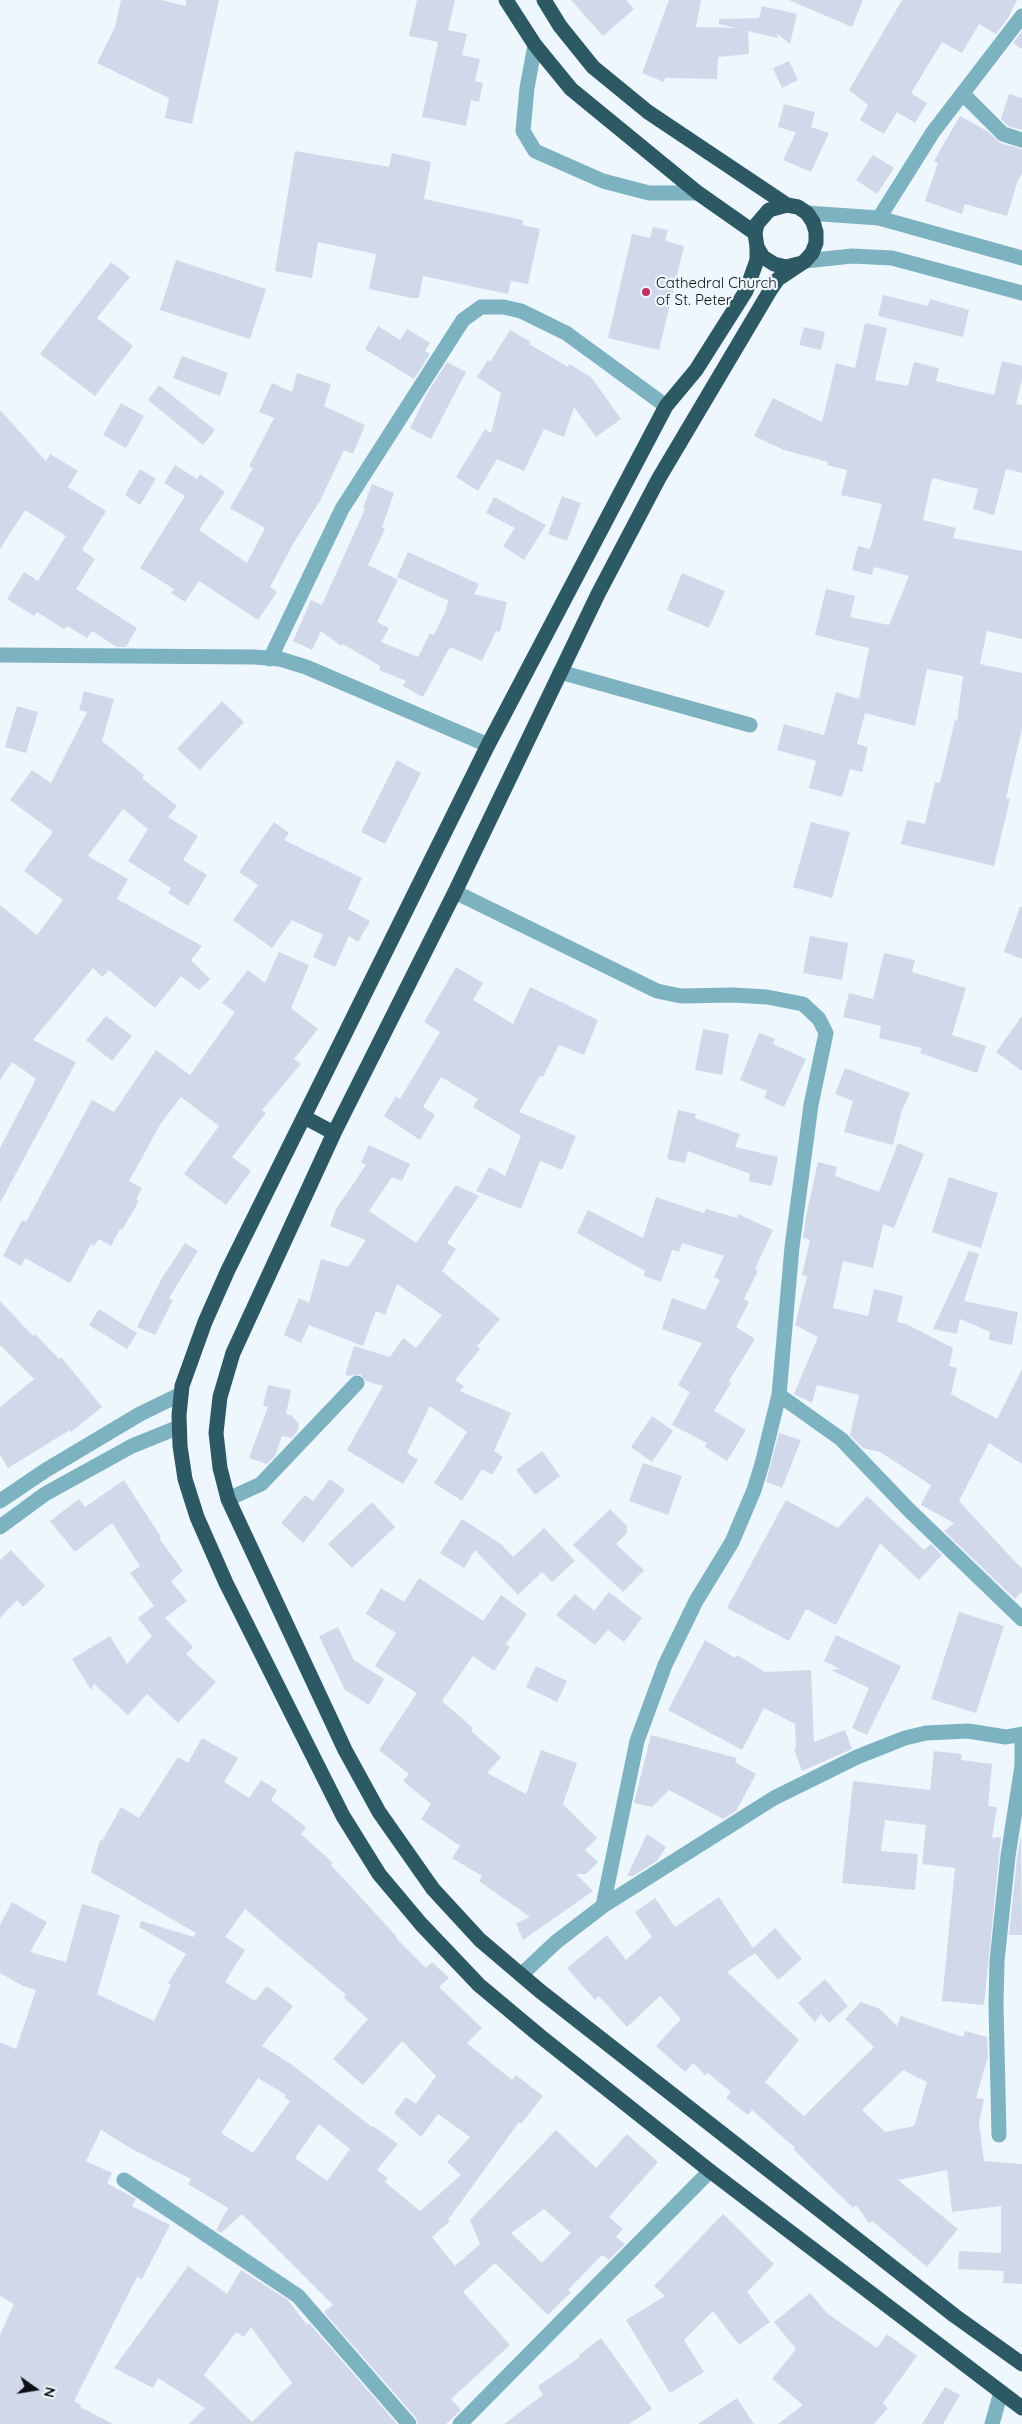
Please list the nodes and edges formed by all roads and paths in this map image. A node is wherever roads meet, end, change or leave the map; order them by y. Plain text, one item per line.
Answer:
1 (506, 0) edge
2 (544, 0) edge
3 (1022, 16) edge
4 (535, 45) junction
5 (963, 94) junction
6 (1022, 140) edge
7 (698, 193) junction
8 (787, 205) junction
9 (807, 213) junction
10 (879, 218) junction
11 (756, 240) junction
12 (1022, 258) edge
13 (801, 262) junction
14 (1022, 293) edge
15 (666, 406) junction
16 (0, 655) edge
17 (270, 658) junction
18 (560, 672) junction
19 (750, 724) dead end
20 (488, 745) junction
21 (455, 892) junction
22 (304, 1117) junction
23 (334, 1133) junction
24 (357, 1383) dead end
25 (181, 1394) junction
26 (779, 1394) junction
27 (179, 1427) junction
28 (228, 1499) junction
29 (0, 1501) edge
30 (0, 1527) edge
31 (1022, 1619) edge
32 (1022, 1734) edge
33 (603, 1906) junction
34 (521, 1975) junction
35 (999, 2135) dead end
36 (710, 2171) junction
37 (124, 2180) dead end
38 (1022, 2364) edge
39 (1000, 2392) junction
40 (1022, 2408) edge
41 (409, 2424) edge
42 (460, 2424) edge
43 (992, 2424) edge

1 - 4 highway
2 - 8 highway
3 - 5 street
4 - 7 highway
4 - 7 street
5 - 6 street
5 - 10 street
7 - 11 highway
8 - 9 highway
8 - 11 highway
9 - 10 street
9 - 13 highway
10 - 12 street
11 - 13 highway
11 - 15 highway
13 - 14 street
13 - 18 highway
15 - 17 street
15 - 20 highway
16 - 17 street
17 - 20 street
18 - 19 street
18 - 21 highway
20 - 22 highway
21 - 23 highway
21 - 26 street
22 - 23 highway
22 - 25 highway
23 - 28 highway
24 - 28 street
25 - 27 highway
25 - 29 street
26 - 31 street
26 - 33 street
27 - 30 street
27 - 36 highway
28 - 34 highway
32 - 33 street
32 - 35 street
33 - 34 street
34 - 38 highway
36 - 39 highway
36 - 42 street
37 - 41 street
39 - 40 highway
39 - 43 street

